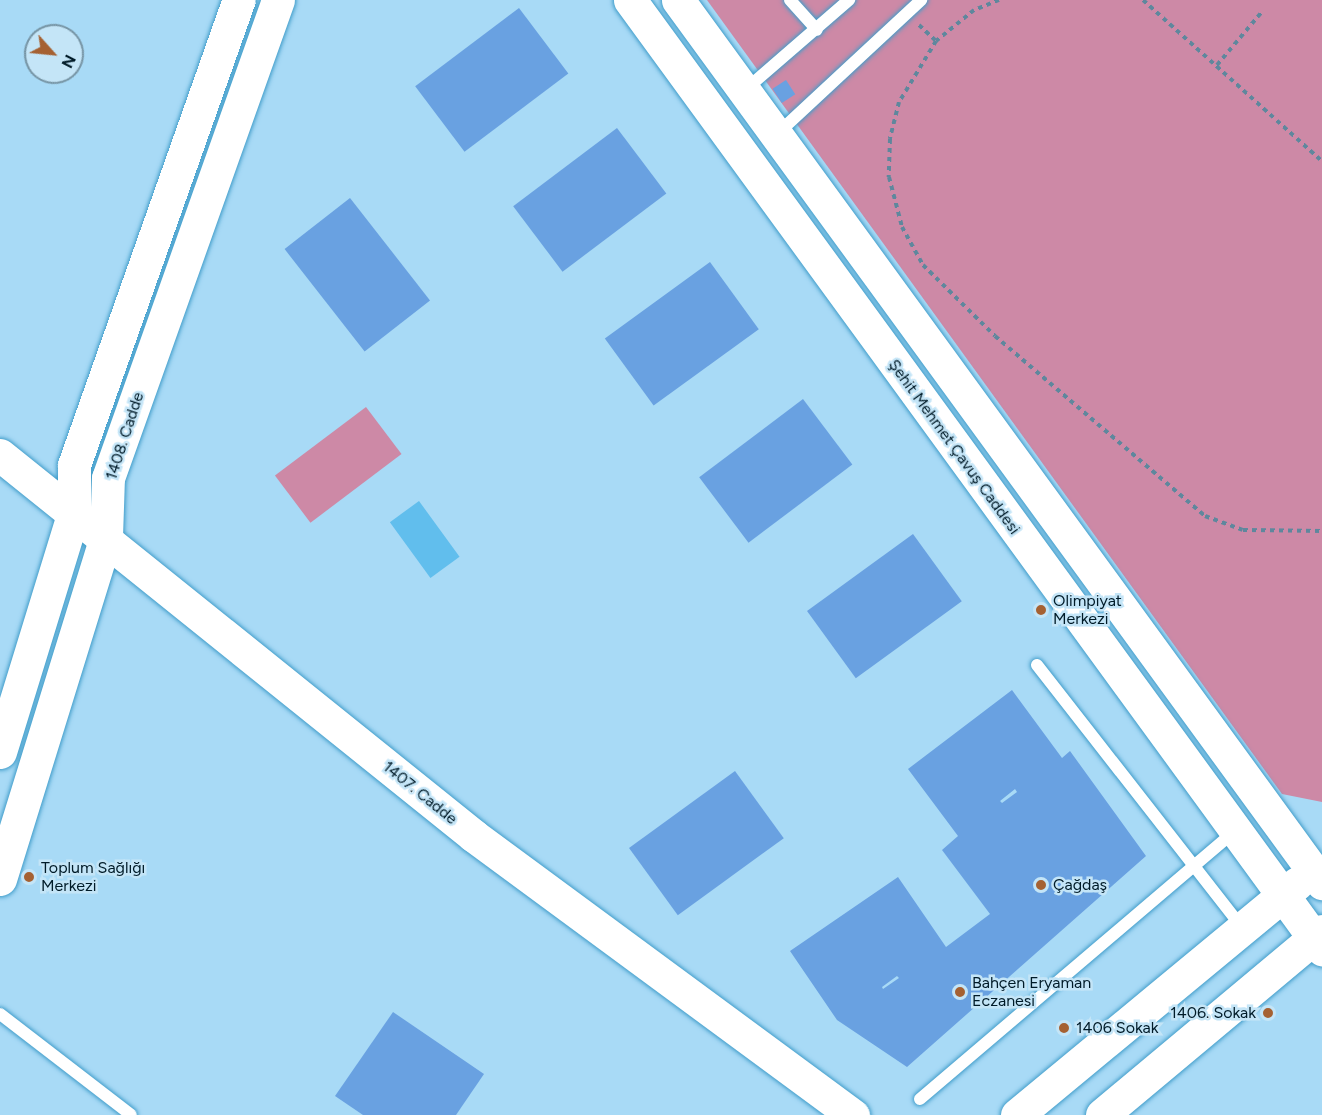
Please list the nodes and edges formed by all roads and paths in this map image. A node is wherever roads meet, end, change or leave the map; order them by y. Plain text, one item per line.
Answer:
1 (239, 0) edge
2 (279, 0) edge
3 (630, 0) edge
4 (678, 0) edge
5 (790, 0) edge
6 (849, 0) edge
7 (921, 0) edge
8 (999, 0) edge
9 (1143, 0) edge
10 (908, 13) junction
11 (1261, 13) dead end
12 (817, 30) junction
13 (936, 42) junction
14 (1217, 66) junction
15 (744, 90) junction
16 (776, 135) junction
17 (1322, 161) edge
18 (0, 455) edge
19 (74, 512) junction
20 (1322, 531) edge
21 (106, 537) junction
22 (1037, 664) dead end
23 (0, 753) edge
24 (1233, 833) junction
25 (1192, 867) junction
26 (1319, 874) edge
27 (0, 879) edge
28 (1279, 894) junction
29 (1241, 926) junction
30 (1318, 940) edge
31 (0, 1014) edge
32 (920, 1099) dead end
33 (131, 1115) edge
34 (853, 1115) edge
35 (1017, 1115) edge
36 (1102, 1115) edge

1 - 19 main road
2 - 21 main road, 1408. Cadde
3 - 24 main road, Şehit Mehmet Çavuş Caddesi
4 - 15 main road
5 - 12 lane
6 - 12 lane
7 - 10 lane
8 - 13 path
9 - 14 path
10 - 13 path
10 - 16 lane
11 - 14 path
12 - 15 lane
13 - 20 path
14 - 17 path
15 - 16 main road
16 - 26 main road
18 - 19 main road, 1407. Cadde
19 - 21 main road, 1407. Cadde
19 - 23 main road
21 - 27 main road, 1408. Cadde
21 - 34 main road, 1407. Cadde
22 - 25 lane
24 - 25 lane
24 - 28 main road, Şehit Mehmet Çavuş Caddesi
25 - 29 lane
25 - 32 lane
26 - 28 main road
28 - 29 main road
28 - 30 main road, Şehit Mehmet Çavuş Caddesi
29 - 35 main road
30 - 36 main road
31 - 33 lane

